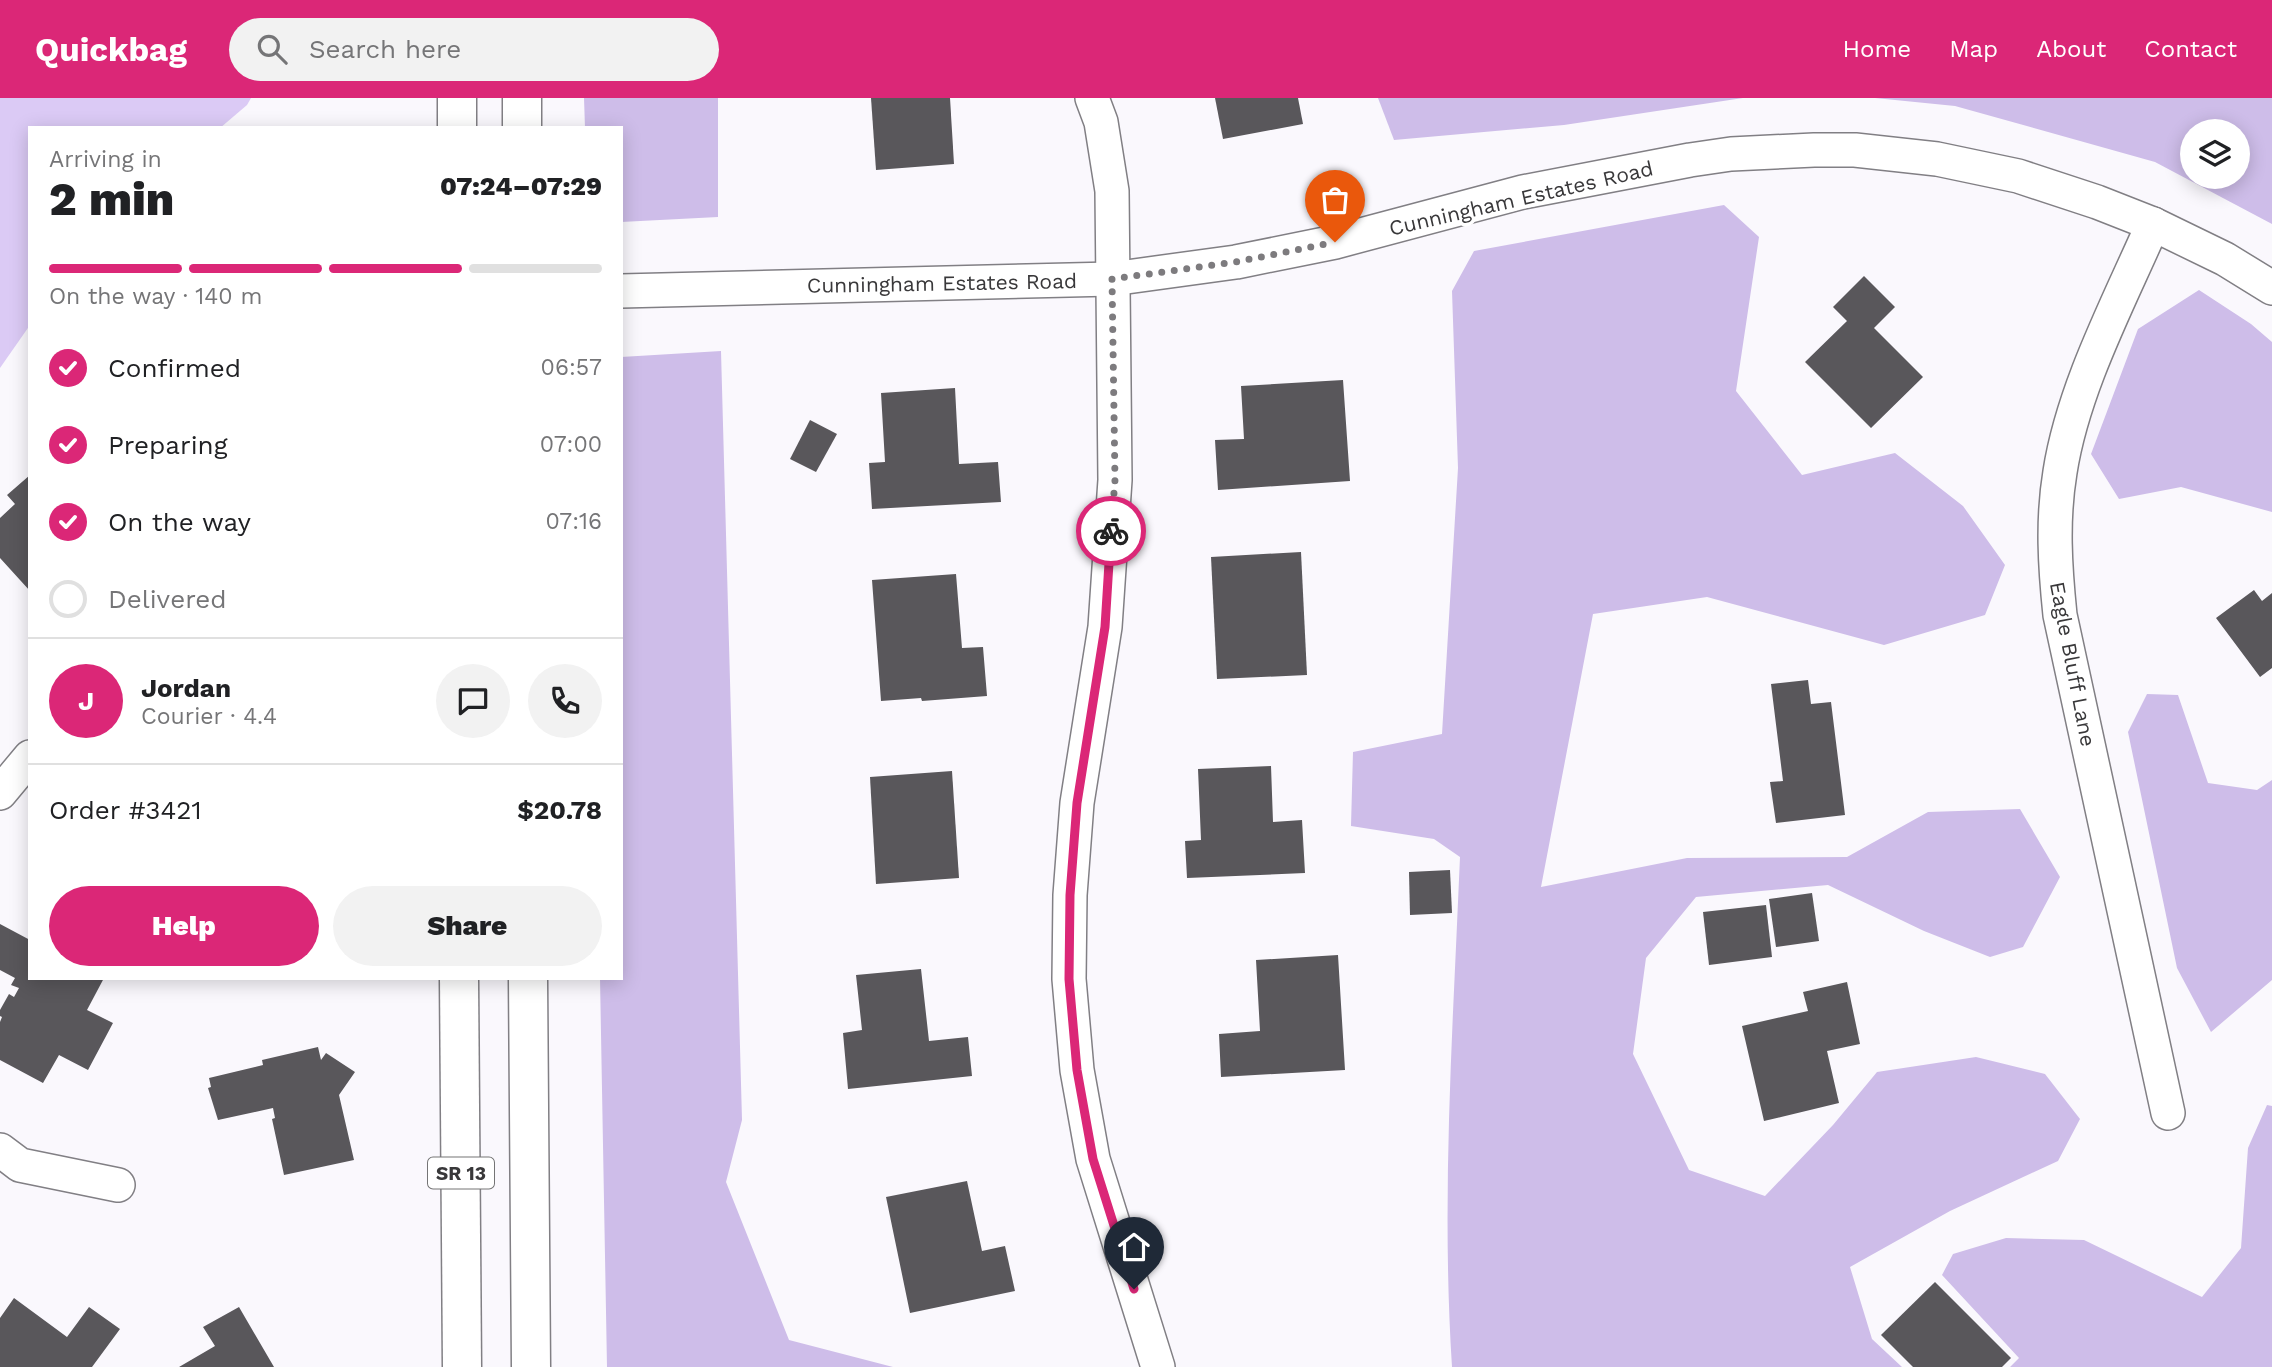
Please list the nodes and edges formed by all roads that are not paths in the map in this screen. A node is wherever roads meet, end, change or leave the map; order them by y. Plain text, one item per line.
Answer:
1 (457, 98) edge
2 (522, 98) edge
3 (1092, 98) edge
4 (457, 126) edge
5 (522, 126) edge
6 (2153, 224) junction
7 (1112, 279) junction
8 (2272, 288) edge
9 (623, 291) edge
10 (28, 759) edge
11 (0, 793) edge
12 (459, 980) edge
13 (528, 980) edge
14 (2168, 1113) dead end
15 (0, 1150) edge
16 (118, 1185) dead end
17 (463, 1367) edge
18 (531, 1367) edge
19 (1158, 1367) edge

1 - 4 main road
2 - 5 main road
3 - 7 street
6 - 7 street, Cunningham Estates Road
6 - 8 street, Cunningham Estates Road
6 - 14 street, Eagle Bluff Lane
7 - 9 street, Cunningham Estates Road
7 - 19 street
10 - 11 street
12 - 17 main road, SR 13
13 - 18 main road
15 - 16 street

